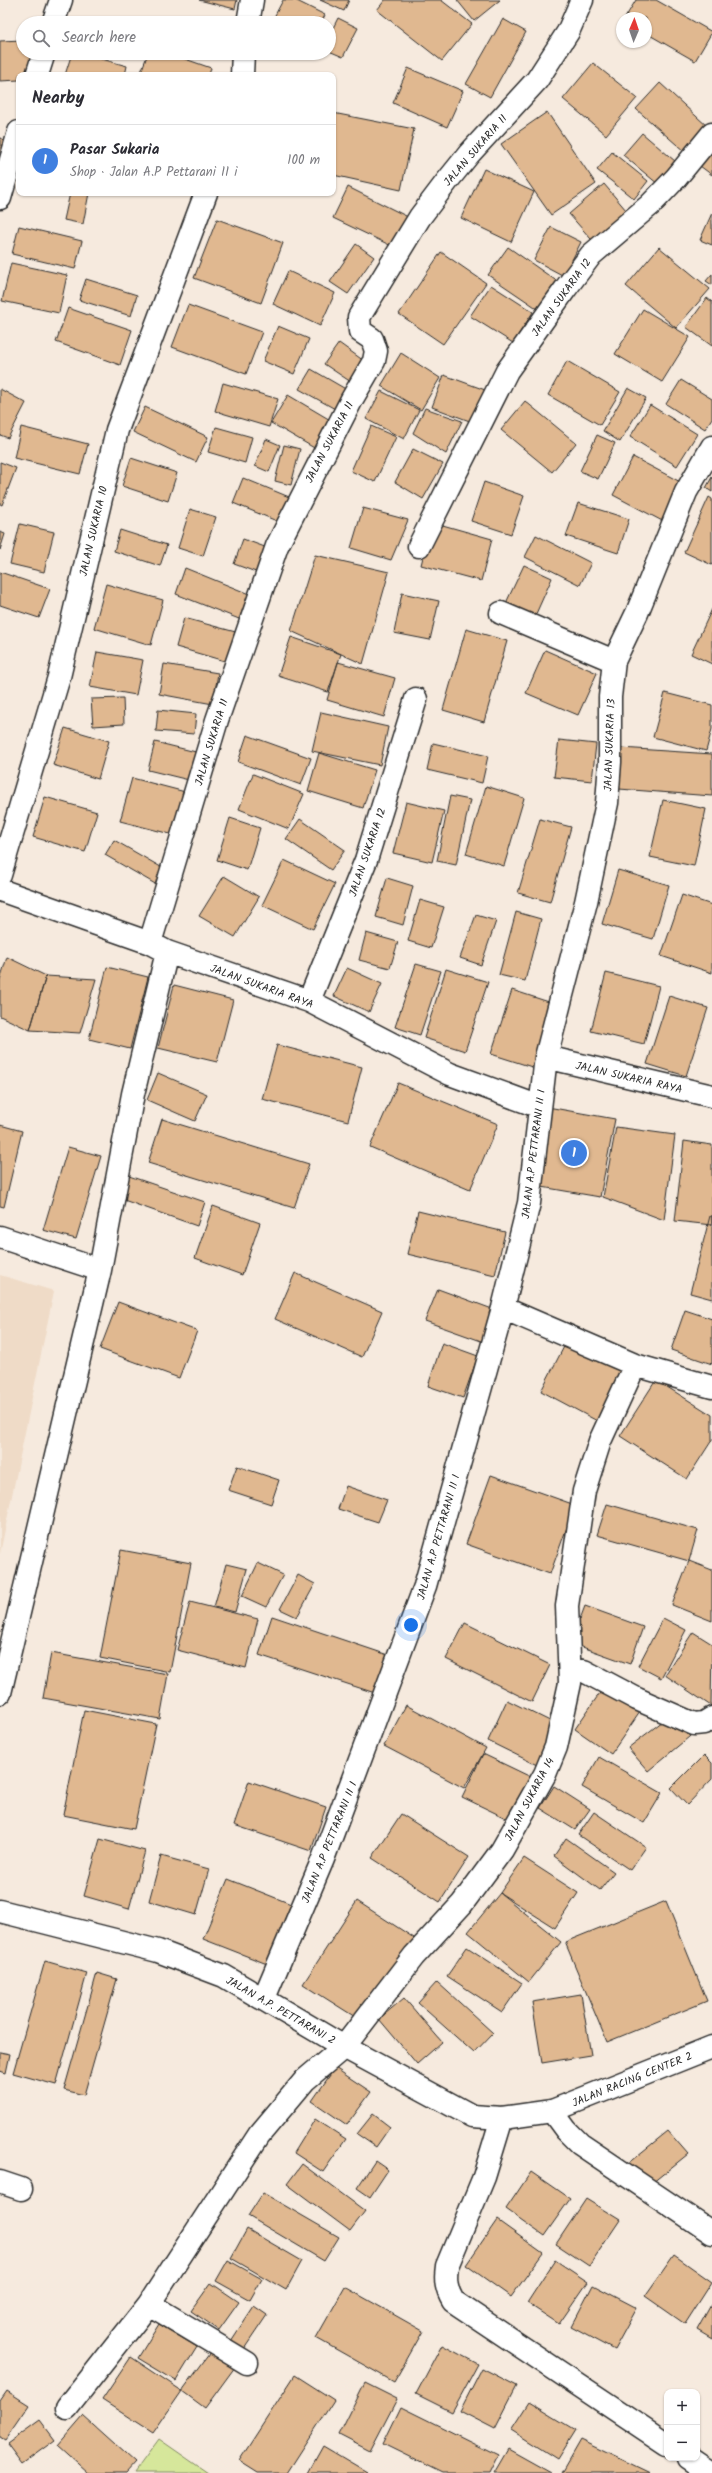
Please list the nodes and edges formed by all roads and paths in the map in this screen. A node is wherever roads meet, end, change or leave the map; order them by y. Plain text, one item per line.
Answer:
1 (61, 0) edge
2 (252, 0) edge
3 (582, 0) edge
4 (55, 16) edge
5 (249, 16) edge
6 (42, 60) edge
7 (243, 60) edge
8 (38, 72) edge
9 (242, 72) edge
10 (712, 134) edge
11 (16, 142) edge
12 (205, 196) edge
13 (0, 198) edge
14 (712, 447) edge
15 (419, 546) dead end
16 (501, 613) dead end
17 (614, 661) junction
18 (416, 699) dead end
19 (0, 875) edge
20 (0, 890) edge
21 (158, 947) junction
22 (309, 1001) junction
23 (546, 1057) junction
24 (712, 1096) edge
25 (540, 1107) junction
26 (0, 1237) edge
27 (100, 1270) junction
28 (503, 1308) junction
29 (635, 1365) junction
30 (712, 1388) edge
31 (571, 1669) junction
32 (0, 1693) edge
33 (712, 1718) edge
34 (0, 1912) edge
35 (264, 1998) junction
36 (344, 2047) junction
37 (712, 2047) edge
38 (552, 2111) junction
39 (502, 2118) junction
40 (0, 2182) edge
41 (21, 2189) dead end
42 (712, 2233) edge
43 (149, 2304) junction
44 (247, 2363) dead end
45 (67, 2408) dead end
46 (664, 2442) edge
47 (693, 2461) edge
48 (711, 2473) edge

1 - 4 street
2 - 5 street
3 - 21 street, JALAN SUKARIA 11
6 - 8 street
7 - 9 street
10 - 15 street, JALAN SUKARIA 12
11 - 13 street
12 - 19 street, JALAN SUKARIA 10
14 - 17 street, JALAN SUKARIA 13
16 - 17 street
17 - 23 street, JALAN SUKARIA 13
18 - 22 street, JALAN SUKARIA 12
20 - 21 street, JALAN SUKARIA RAYA
21 - 22 street, JALAN SUKARIA RAYA
21 - 27 street, JALAN SUKARIA 11
22 - 25 street, JALAN SUKARIA RAYA
23 - 24 street, JALAN SUKARIA RAYA
23 - 25 street, JALAN A.P PETTARANI II I
25 - 28 street, JALAN A.P PETTARANI II I
26 - 27 street
27 - 32 street, JALAN SUKARIA 11
28 - 29 street
28 - 35 street, JALAN A.P PETTARANI II I
29 - 30 street
29 - 31 street, JALAN SUKARIA 14
31 - 33 street
31 - 36 street, JALAN SUKARIA 14
34 - 35 street, JALAN A.P. PETTARANI 2
35 - 36 street, JALAN A.P. PETTARANI 2
36 - 39 street, JALAN A.P. PETTARANI 2
36 - 43 street, JALAN SUKARIA 14
37 - 38 street, JALAN RACING CENTER 2
38 - 39 street, JALAN A.P. PETTARANI 2
38 - 42 street
39 - 46 street
40 - 41 street
43 - 44 street
43 - 45 street, JALAN SUKARIA 14
47 - 48 street

